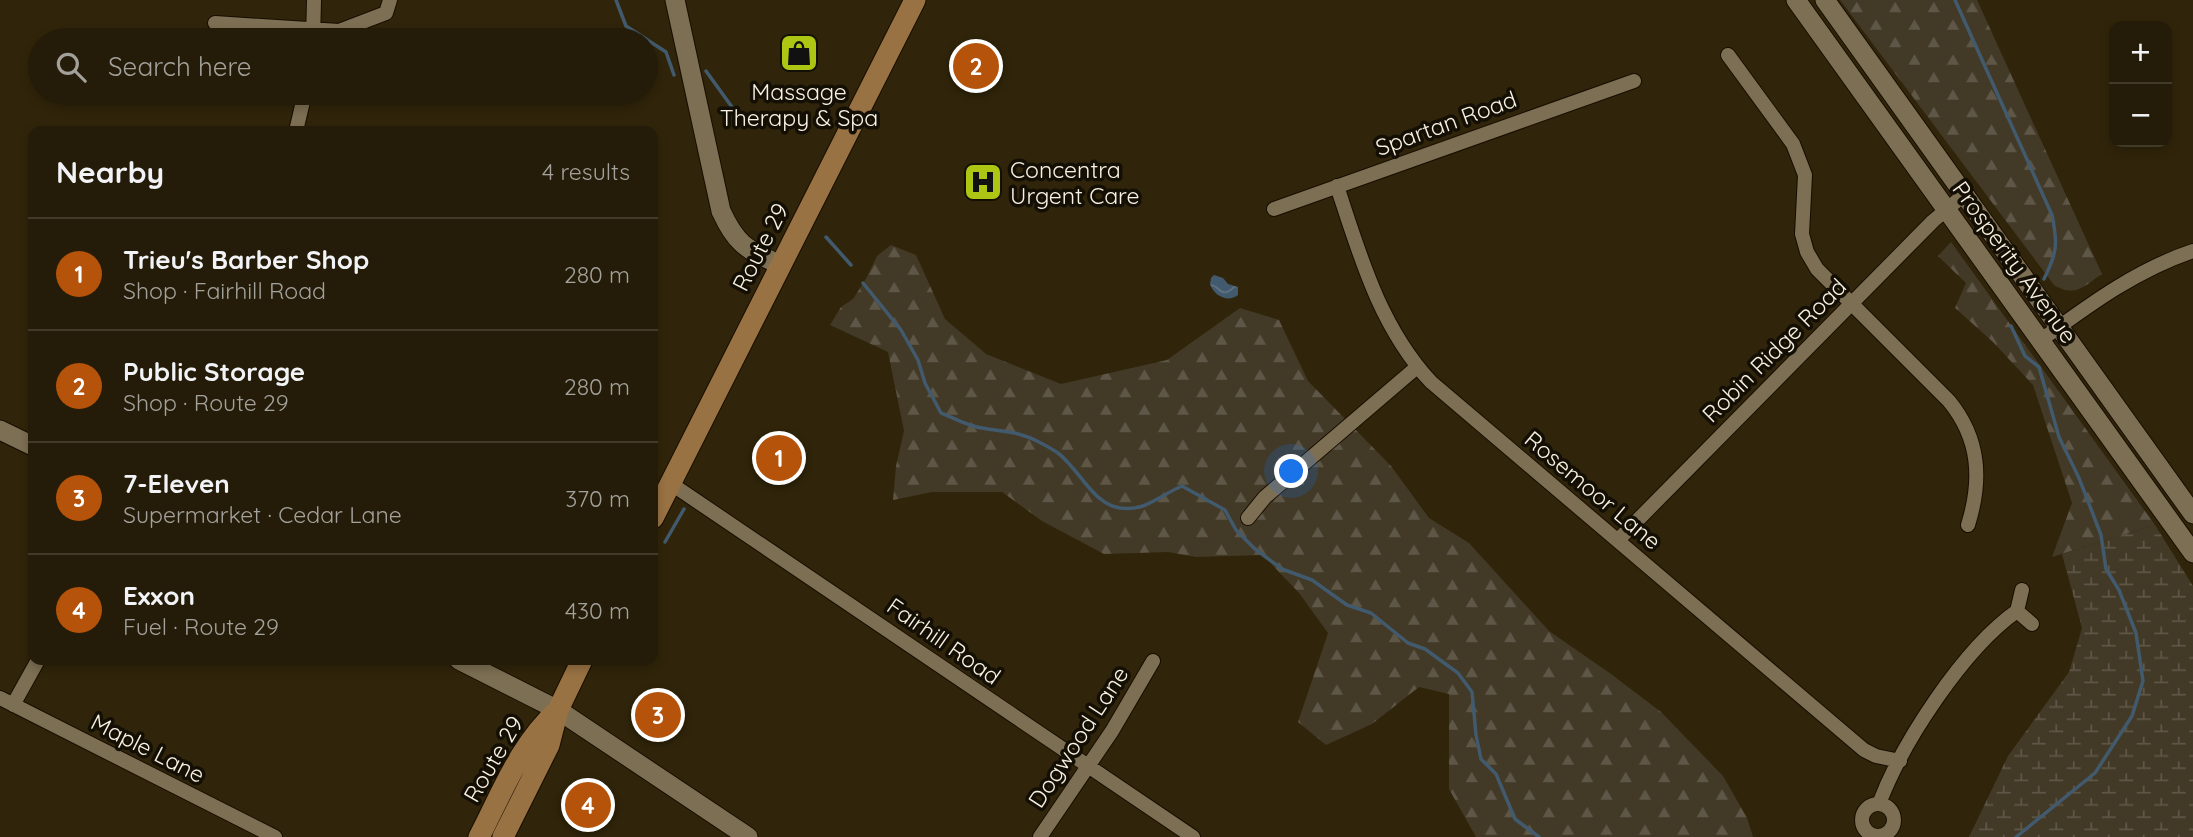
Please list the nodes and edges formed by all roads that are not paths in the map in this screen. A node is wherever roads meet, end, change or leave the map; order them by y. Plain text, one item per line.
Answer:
1 (314, 0) edge
2 (390, 0) edge
3 (675, 0) edge
4 (915, 0) edge
5 (1796, 0) edge
6 (1825, 0) edge
7 (215, 23) dead end
8 (260, 28) edge
9 (313, 28) edge
10 (347, 28) edge
11 (1728, 55) dead end
12 (1634, 81) dead end
13 (302, 105) edge
14 (297, 126) edge
15 (1337, 186) junction
16 (1965, 194) junction
17 (1274, 209) dead end
18 (1946, 209) junction
19 (2193, 251) edge
20 (780, 265) junction
21 (1852, 305) junction
22 (2059, 326) junction
23 (2041, 340) junction
24 (1417, 367) junction
25 (0, 430) edge
26 (28, 444) edge
27 (670, 483) junction
28 (658, 508) edge
29 (2193, 514) edge
30 (1248, 518) dead end
31 (1968, 525) dead end
32 (1618, 540) junction
33 (2193, 553) edge
34 (2022, 590) dead end
35 (2017, 611) junction
36 (2032, 624) dead end
37 (1153, 662) dead end
38 (34, 665) edge
39 (469, 665) edge
40 (580, 665) edge
41 (7, 702) edge
42 (558, 710) junction
43 (1900, 761) junction
44 (1088, 767) junction
45 (1879, 804) dead end
46 (275, 837) edge
47 (479, 837) edge
48 (503, 837) edge
49 (748, 837) edge
50 (1040, 837) edge
51 (1193, 837) edge

1 - 9 street
2 - 10 street
3 - 20 main road
4 - 20 main road, Route 29
5 - 18 main road, Prosperity Avenue
6 - 16 main road, Prosperity Avenue
7 - 8 street
11 - 21 street
12 - 15 street, Spartan Road
13 - 14 street
15 - 17 street, Spartan Road
15 - 24 street, Rosemoor Lane
16 - 18 street, Robin Ridge Road
16 - 22 main road, Prosperity Avenue
18 - 21 street, Robin Ridge Road
18 - 23 main road, Prosperity Avenue
19 - 22 street
20 - 27 main road, Route 29
21 - 31 street
21 - 32 street, Robin Ridge Road
22 - 23 street
22 - 29 main road, Prosperity Avenue
23 - 33 main road, Prosperity Avenue
24 - 30 street
24 - 32 street, Rosemoor Lane
25 - 26 main road
27 - 28 main road, Route 29
27 - 44 street, Fairhill Road
32 - 43 street, Rosemoor Lane
34 - 35 street
35 - 36 street
35 - 43 street
37 - 44 street, Dogwood Lane
38 - 41 street
39 - 42 main road
40 - 42 main road, Route 29
41 - 46 street, Maple Lane
42 - 47 main road, Route 29
42 - 48 main road, Route 29
42 - 49 main road
43 - 45 street
44 - 50 street, Dogwood Lane
44 - 51 street, Fairhill Road

